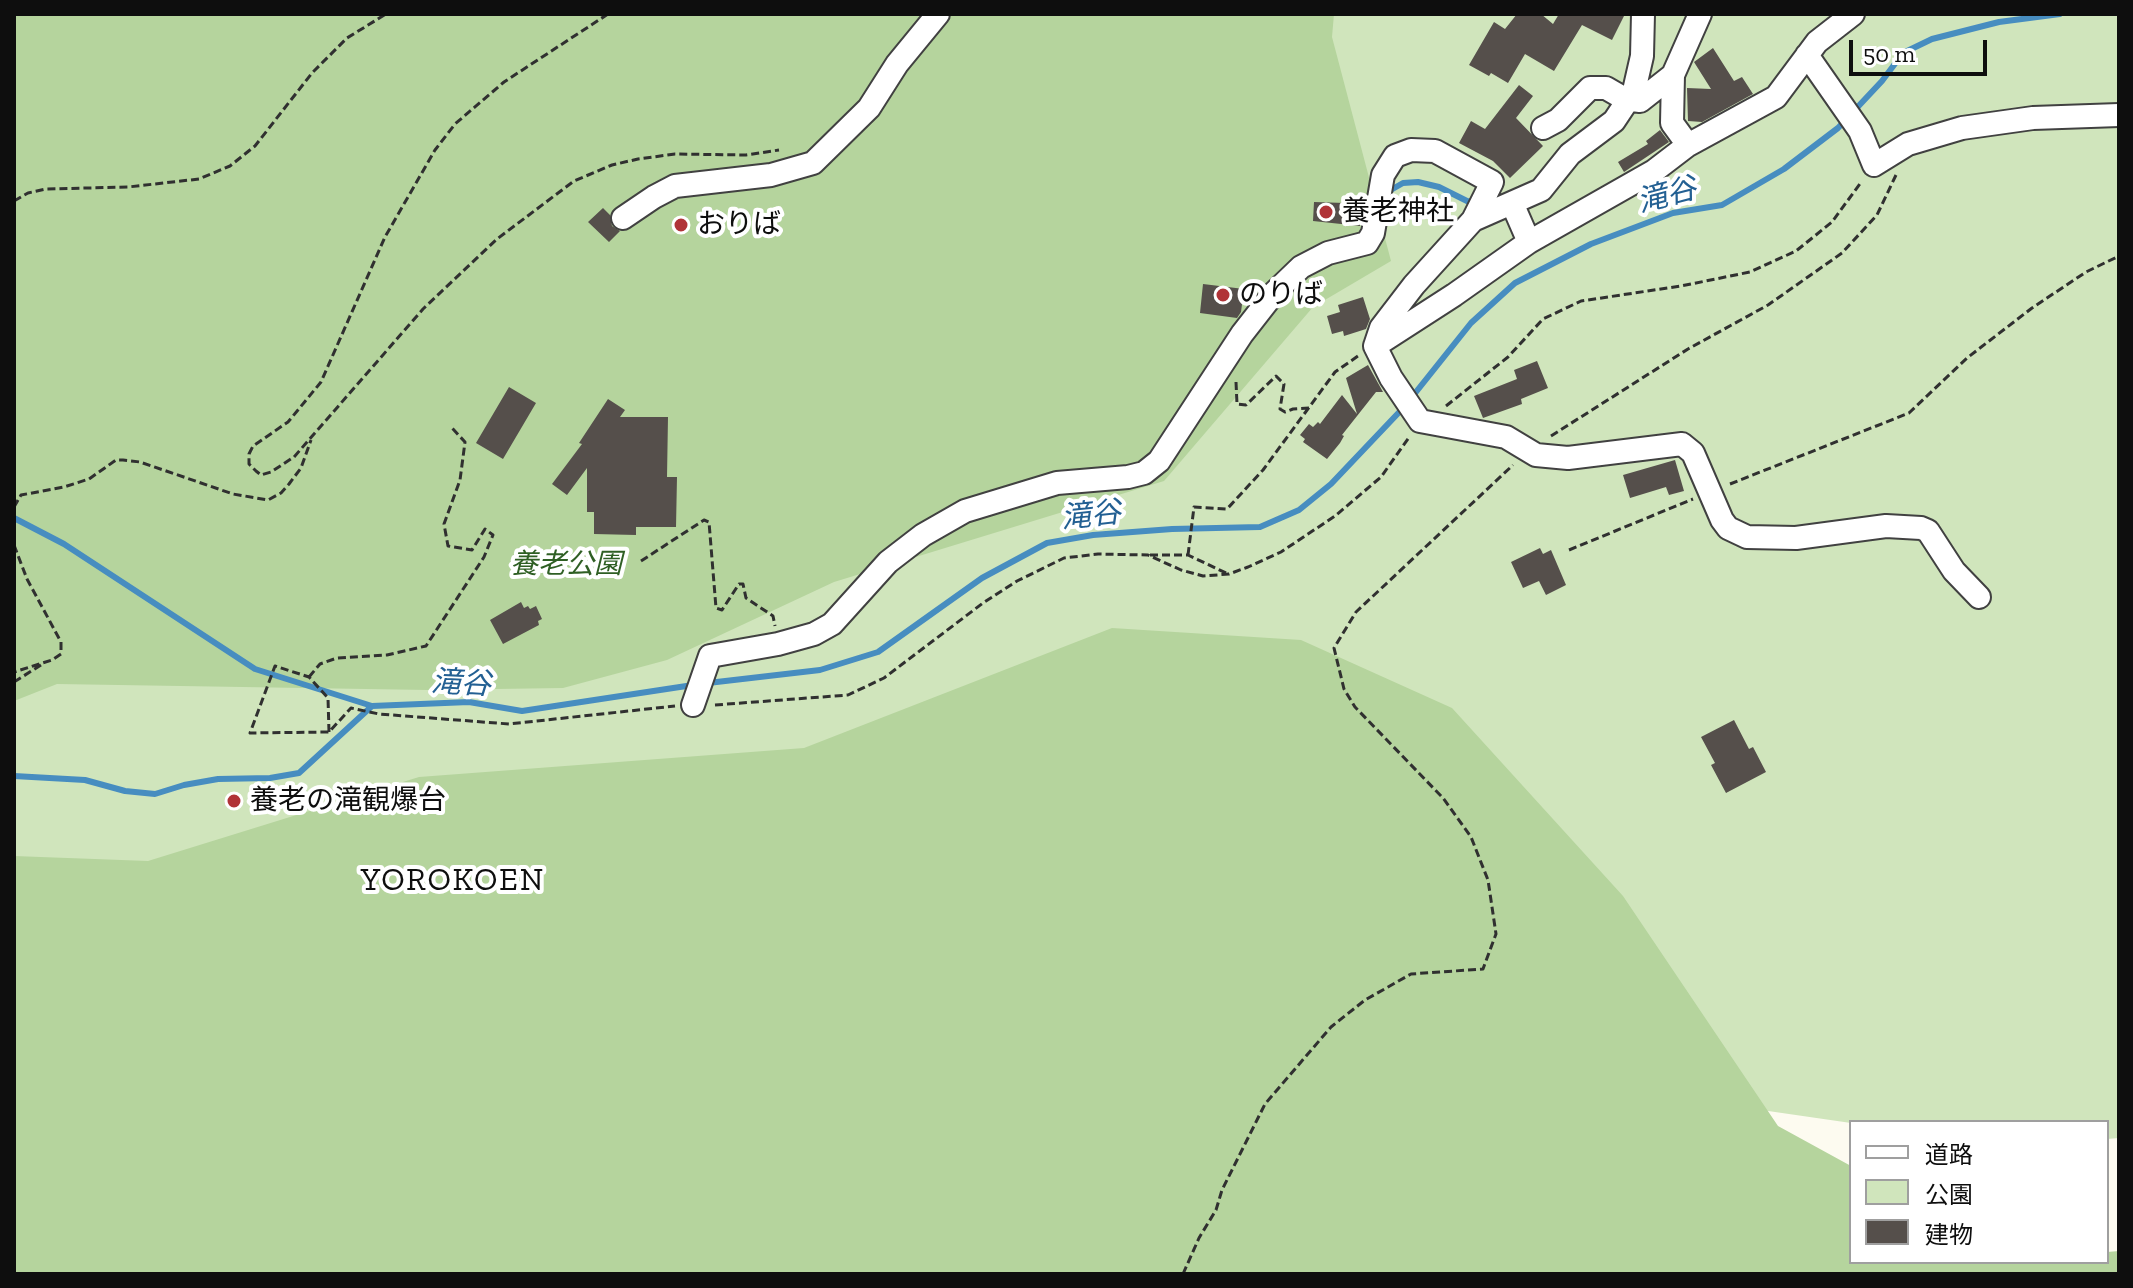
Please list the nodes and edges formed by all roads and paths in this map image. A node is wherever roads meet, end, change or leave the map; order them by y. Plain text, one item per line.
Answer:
1 (386, 14) edge
2 (608, 14) edge
3 (938, 14) edge
4 (1643, 14) edge
5 (1700, 14) edge
6 (1853, 14) edge
7 (1807, 55) junction
8 (1673, 75) junction
9 (1627, 98) junction
10 (2119, 115) edge
11 (1672, 116) junction
12 (1543, 128) dead end
13 (1688, 145) junction
14 (790, 148) dead end
15 (1899, 151) junction
16 (1874, 165) junction
17 (14, 201) edge
18 (1512, 203) junction
19 (1375, 213) junction
20 (623, 218) dead end
21 (1473, 220) junction
22 (1529, 242) junction
23 (2119, 256) edge
24 (1375, 346) junction
25 (1235, 378) dead end
26 (1309, 408) junction
27 (1420, 421) junction
28 (452, 428) dead end
29 (312, 436) junction
30 (1528, 451) junction
31 (1709, 492) junction
32 (14, 507) edge
33 (14, 545) edge
34 (1569, 550) dead end
35 (1148, 555) junction
36 (1188, 555) junction
37 (641, 561) dead end
38 (1229, 574) junction
39 (1979, 597) dead end
40 (778, 644) junction
41 (45, 663) junction
42 (14, 672) edge
43 (309, 677) junction
44 (14, 682) edge
45 (693, 705) junction
46 (329, 732) junction
47 (1183, 1274) edge

1 - 17 path
2 - 29 path
3 - 20 street
4 - 9 street
5 - 8 street
6 - 7 street
7 - 13 street
7 - 16 street
8 - 9 street
8 - 11 street
9 - 11 street
9 - 12 street
9 - 18 street
10 - 15 street
11 - 13 street
13 - 22 street
14 - 29 path
15 - 16 street
15 - 30 path
16 - 27 path
18 - 21 street
18 - 22 street
19 - 21 path
19 - 21 street
19 - 40 street
21 - 24 street
22 - 24 street
23 - 31 path
24 - 26 path
24 - 27 street
25 - 26 path
26 - 36 path
27 - 30 street
27 - 38 path
28 - 43 path
29 - 32 path
30 - 31 street
30 - 47 path
31 - 34 path
31 - 39 street
33 - 41 path
35 - 36 path
35 - 38 path
35 - 45 path
36 - 38 path
37 - 40 path
40 - 45 street
41 - 42 path
41 - 44 path
43 - 46 path
43 - 46 path
45 - 46 path

